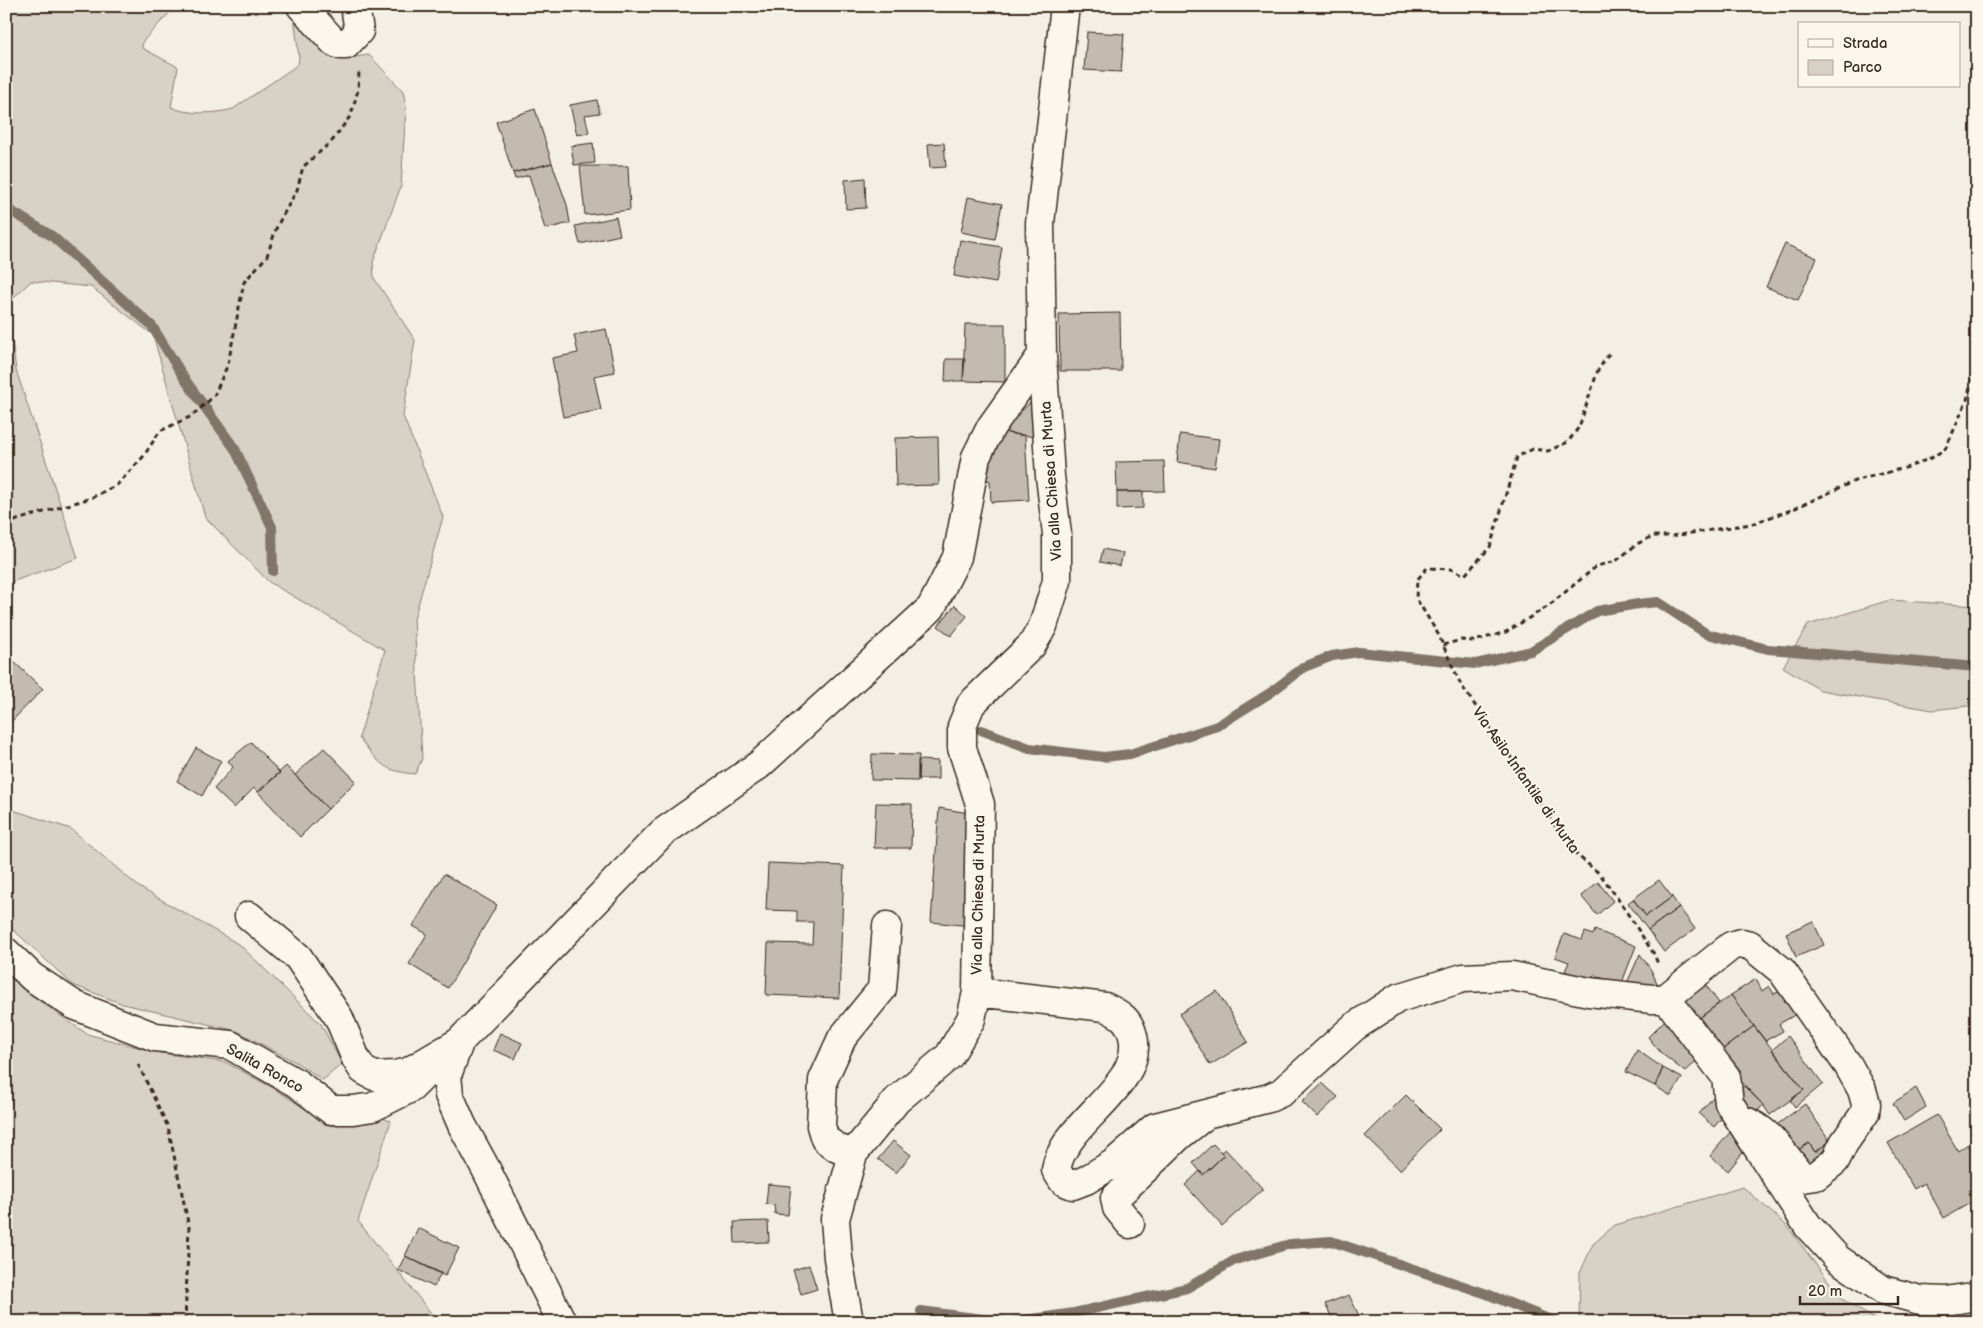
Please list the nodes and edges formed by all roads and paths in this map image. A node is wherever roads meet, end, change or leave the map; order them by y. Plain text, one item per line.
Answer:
1 (301, 6) edge
2 (1065, 6) edge
3 (357, 19) edge
4 (1609, 354) dead end
5 (1042, 355) junction
6 (1977, 355) edge
7 (6, 525) edge
8 (1443, 645) junction
9 (249, 916) dead end
10 (886, 926) dead end
11 (6, 952) edge
12 (977, 992) junction
13 (1666, 998) junction
14 (459, 1042) junction
15 (131, 1058) dead end
16 (1208, 1113) junction
17 (1740, 1120) junction
18 (853, 1154) junction
19 (1130, 1224) dead end
20 (1977, 1296) edge
21 (185, 1322) edge
22 (562, 1322) edge
23 (849, 1322) edge

1 - 3 street
2 - 5 street, Via alla Chiesa di Murta
3 - 7 path
4 - 8 path, Via Asilo Infantile di Murta
5 - 12 street, Via alla Chiesa di Murta
5 - 14 street
6 - 8 path
8 - 13 path, Via Asilo Infantile di Murta
9 - 14 street
10 - 18 street
11 - 14 street, Salita Ronco
12 - 16 street
12 - 18 street, Via alla Chiesa di Murta
13 - 16 street
13 - 17 street
13 - 17 street
14 - 22 street
15 - 21 path
16 - 19 street
17 - 20 street
18 - 23 street, Via alla Chiesa di Murta

